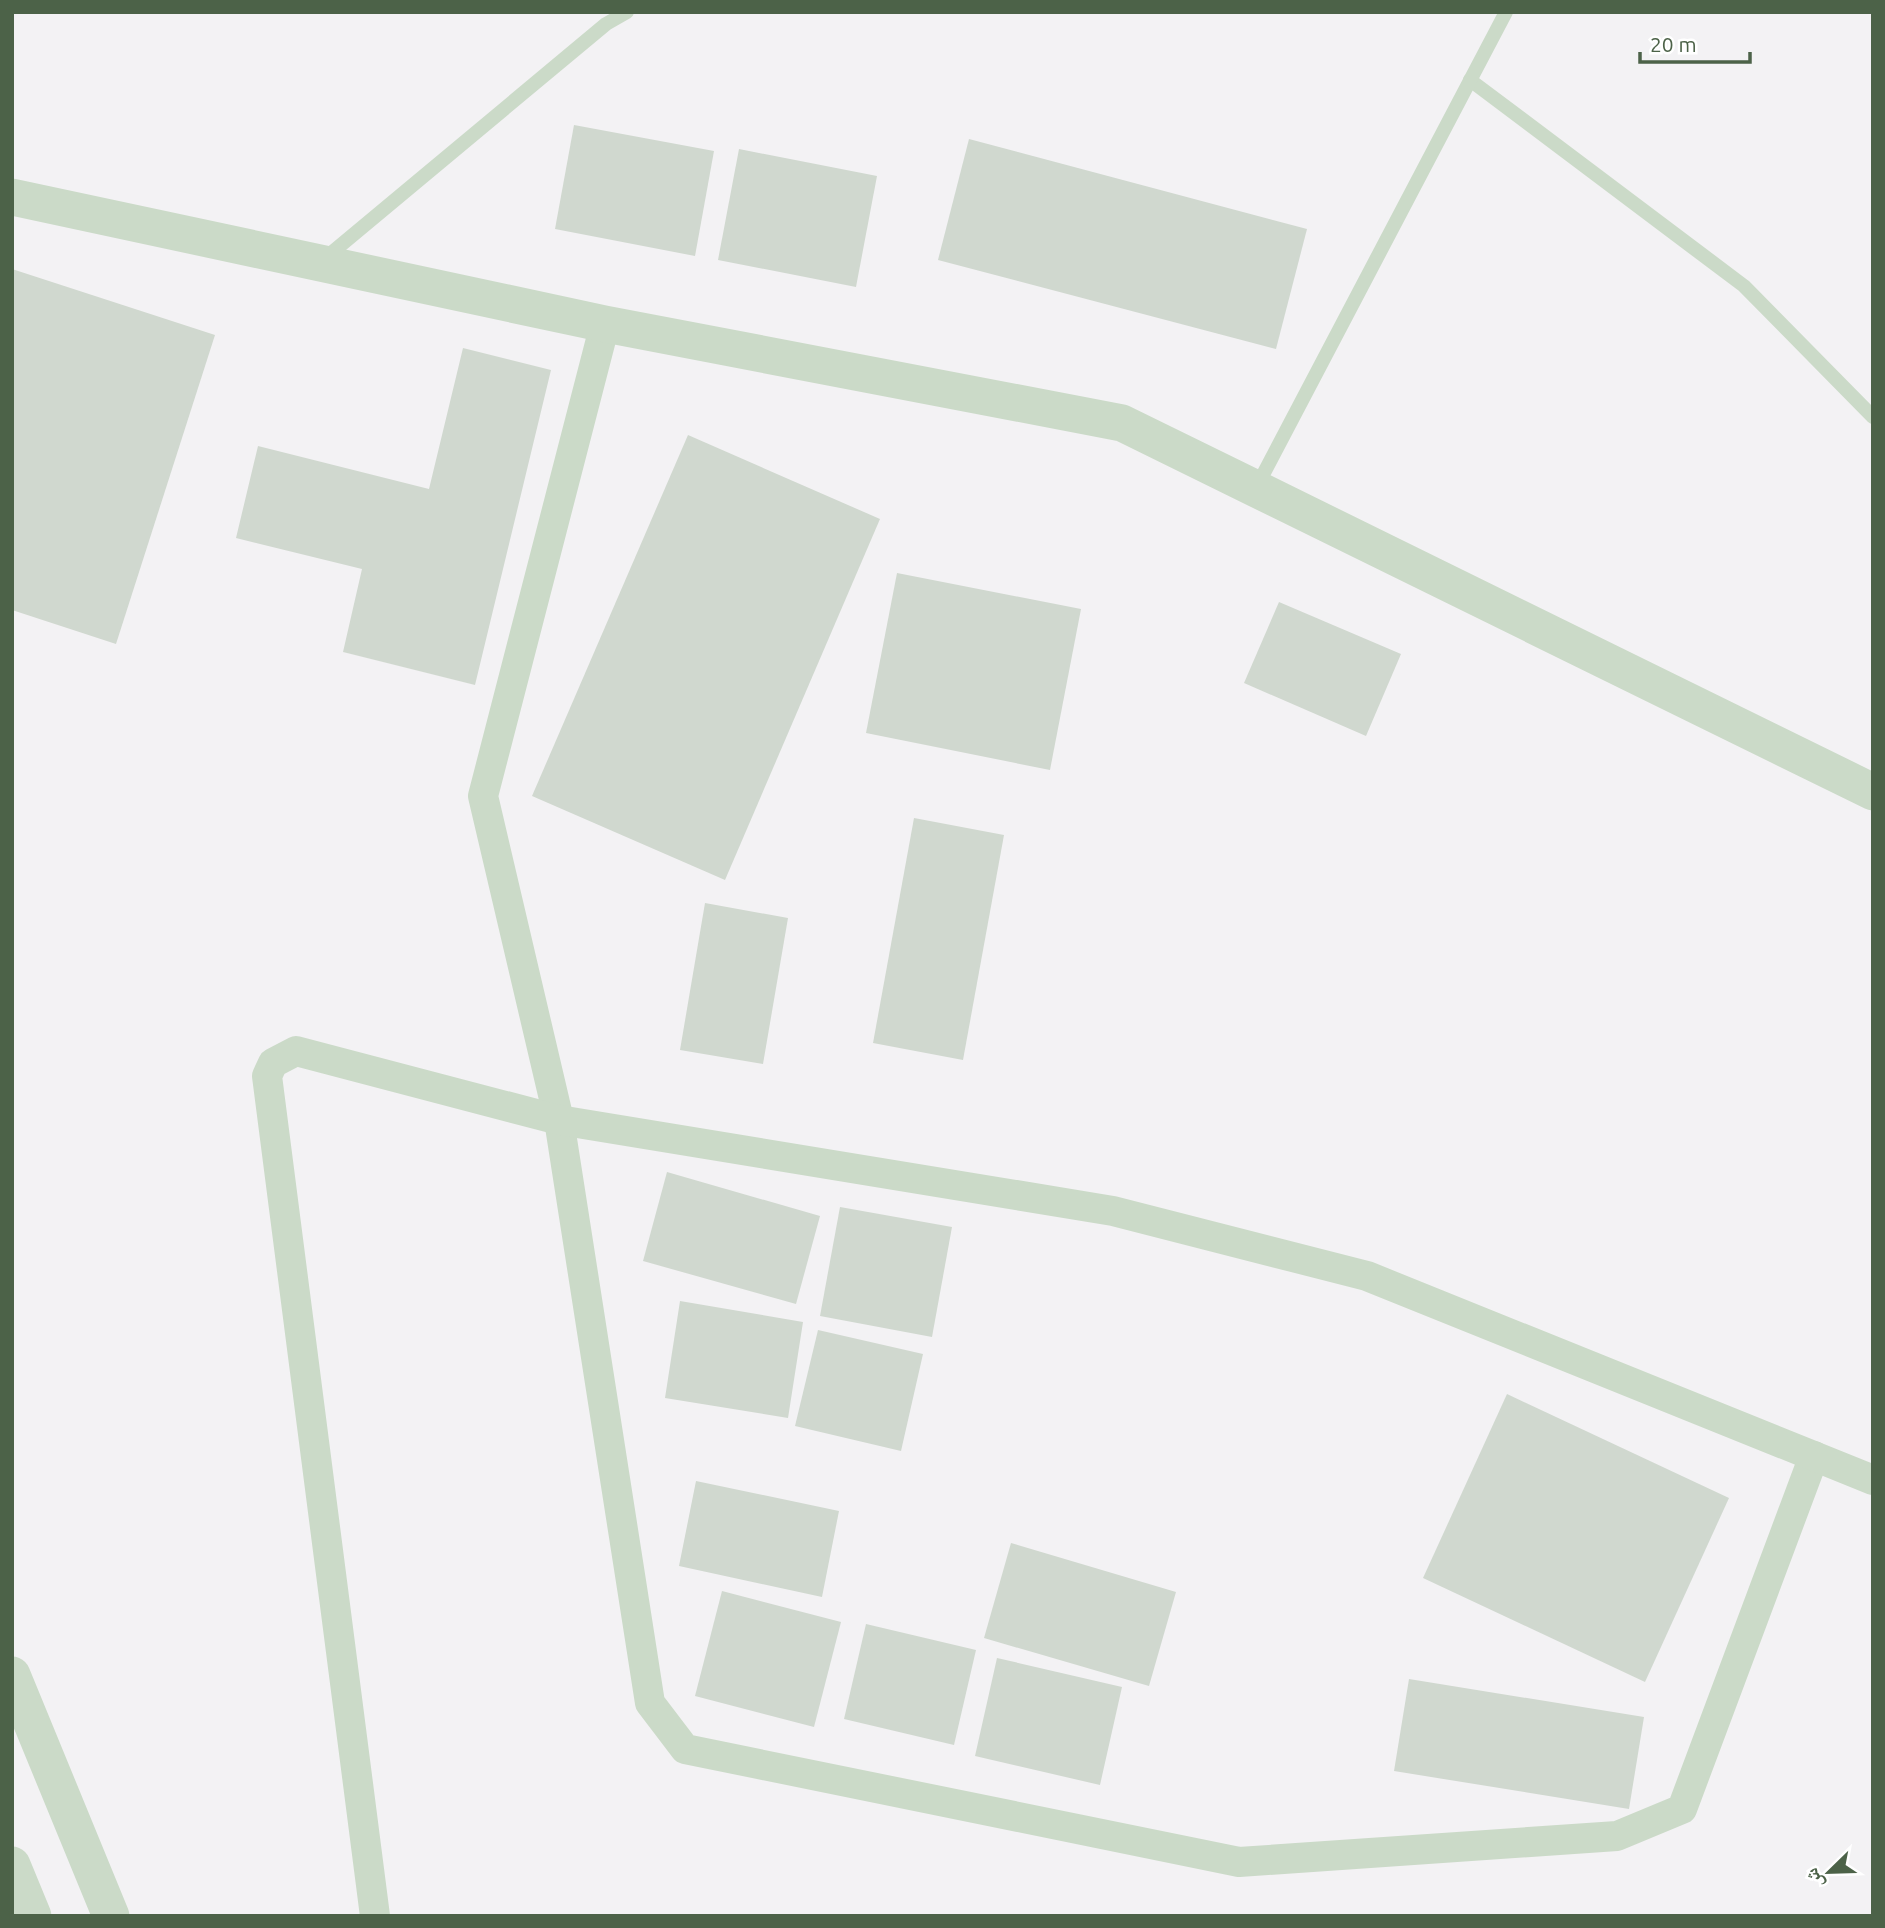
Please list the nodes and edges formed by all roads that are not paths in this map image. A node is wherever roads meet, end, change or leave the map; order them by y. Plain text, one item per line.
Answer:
1 (627, 12) edge
2 (1506, 12) edge
3 (1470, 80) junction
4 (12, 197) edge
5 (320, 263) junction
6 (605, 324) junction
7 (1873, 417) edge
8 (1255, 489) junction
9 (1873, 792) edge
10 (559, 1120) junction
11 (1814, 1456) junction
12 (1873, 1480) edge
13 (12, 1675) edge
14 (12, 1865) edge
15 (33, 1916) edge
16 (111, 1916) edge
17 (375, 1916) edge

1 - 5 lane
2 - 3 lane
3 - 7 lane
3 - 8 lane
4 - 5 street
5 - 6 street
6 - 8 street
6 - 10 street
8 - 9 street
10 - 11 street
10 - 11 street
10 - 17 street
11 - 12 street
13 - 16 street
14 - 15 street

